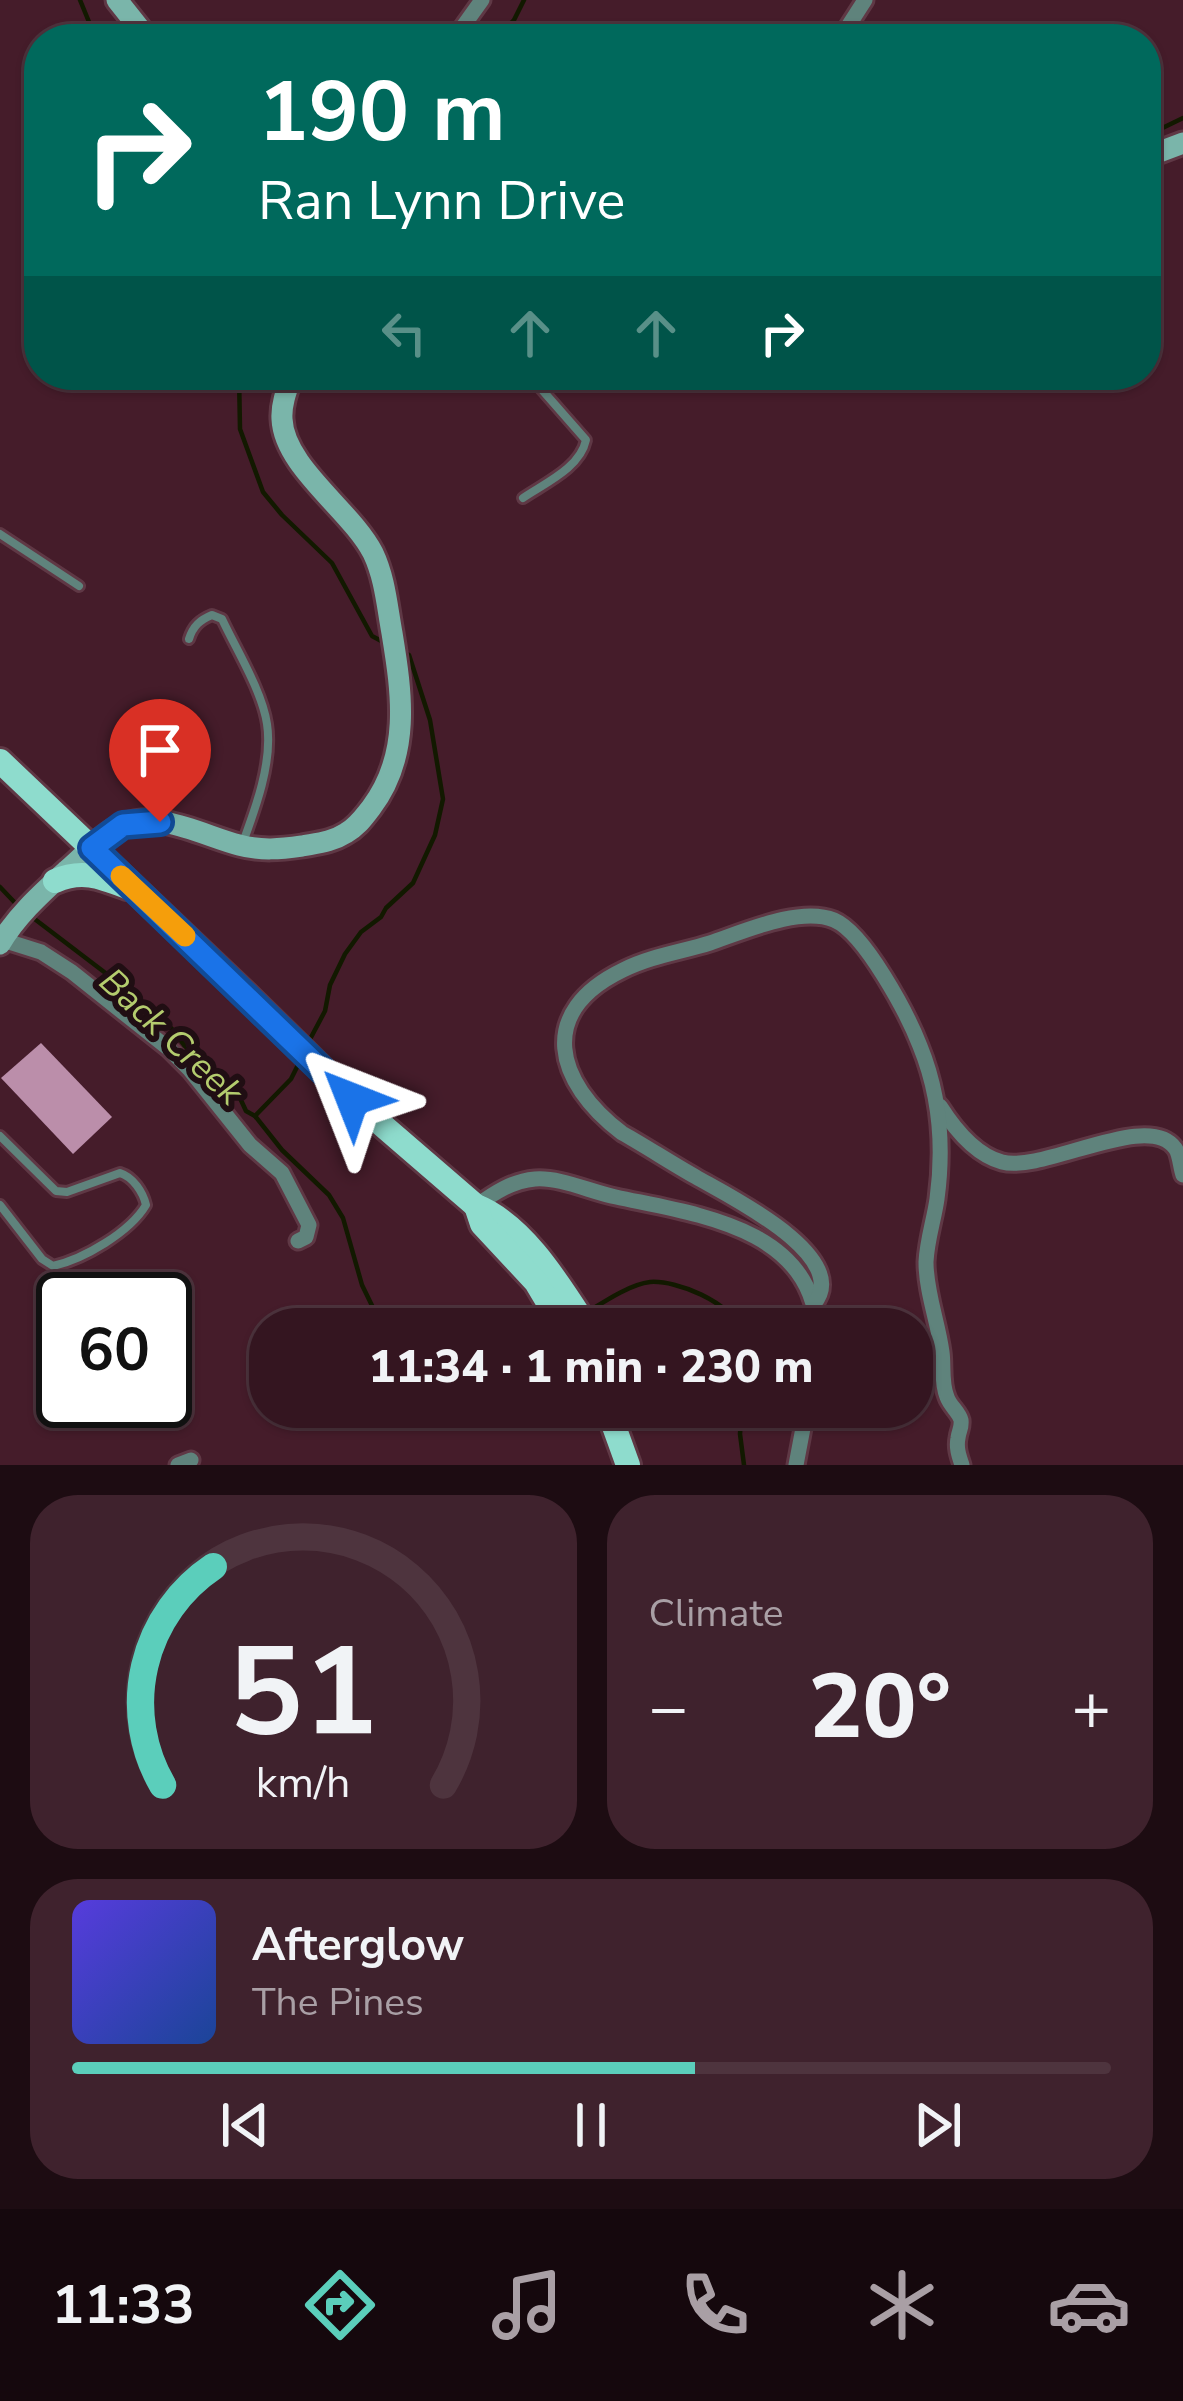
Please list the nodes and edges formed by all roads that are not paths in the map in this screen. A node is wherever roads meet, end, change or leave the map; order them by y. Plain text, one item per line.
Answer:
1 (116, 0) edge
2 (136, 24) edge
3 (287, 390) edge
4 (543, 390) edge
5 (523, 498) dead end
6 (0, 534) edge
7 (79, 586) dead end
8 (189, 639) dead end
9 (0, 760) edge
10 (242, 846) junction
11 (92, 848) junction
12 (55, 881) junction
13 (137, 891) junction
14 (1, 942) edge
15 (939, 1104) junction
16 (0, 1136) edge
17 (1183, 1175) edge
18 (0, 1204) edge
19 (476, 1206) junction
20 (496, 1226) junction
21 (298, 1241) dead end
22 (814, 1304) junction
23 (551, 1308) edge
24 (575, 1308) edge
25 (814, 1308) edge
26 (615, 1428) edge
27 (631, 1428) edge
28 (803, 1428) edge
29 (628, 1465) edge
30 (643, 1465) edge
31 (796, 1465) edge
32 (962, 1465) edge

1 - 2 street
3 - 10 street
4 - 5 lane
6 - 7 lane
8 - 10 lane
9 - 11 main road
10 - 11 street
11 - 12 street
11 - 13 main road
12 - 13 main road
12 - 14 street
13 - 19 main road
14 - 21 street
15 - 17 street
15 - 22 street
15 - 32 street
16 - 18 lane
19 - 20 main road
19 - 22 street
20 - 23 main road
20 - 24 main road
22 - 25 street
26 - 29 main road
27 - 30 main road
28 - 31 street

